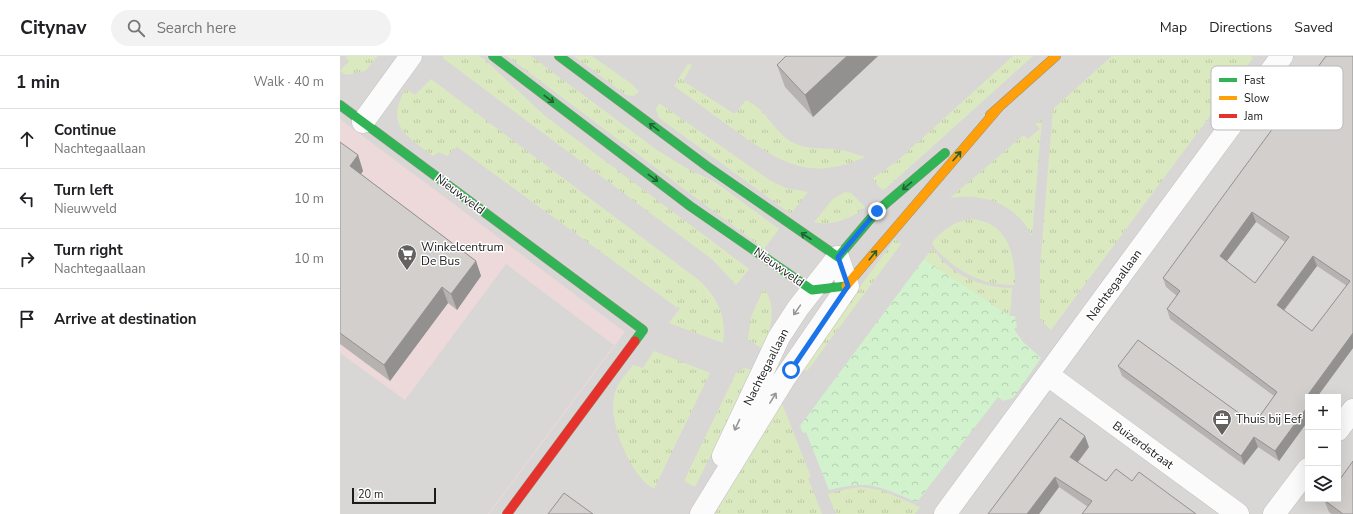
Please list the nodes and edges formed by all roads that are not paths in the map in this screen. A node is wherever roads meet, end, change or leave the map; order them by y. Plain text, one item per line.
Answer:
1 (411, 56) edge
2 (493, 56) edge
3 (559, 56) edge
4 (1056, 56) edge
5 (1282, 56) edge
6 (1275, 66) edge
7 (340, 105) edge
8 (1000, 106) junction
9 (363, 122) junction
10 (1228, 130) edge
11 (838, 257) junction
12 (848, 286) junction
13 (812, 290) junction
14 (1048, 375) junction
15 (1353, 410) edge
16 (1341, 426) edge
17 (1305, 473) edge
18 (507, 514) edge
19 (697, 514) edge
20 (701, 514) edge
21 (945, 514) edge
22 (1238, 514) edge
23 (1274, 514) edge

1 - 9 street
2 -> 13 street, Nieuwveld
11 -> 3 street
4 - 8 street, Nachtegaallaan
5 - 6 street, Nachtegaallaan
7 - 9 street, Nieuwveld
8 -> 11 street, Nachtegaallaan
12 -> 8 street, Nachtegaallaan
9 - 18 street, Nieuwveld
10 - 14 street, Nachtegaallaan
11 - 12 street
11 - 13 street, Nachtegaallaan
12 - 13 street, Nieuwveld
20 -> 12 street, Nachtegaallaan
13 -> 19 street, Nachtegaallaan
14 - 21 street, Nachtegaallaan
14 - 22 street, Buizerdstraat
15 - 16 street
17 - 23 street

